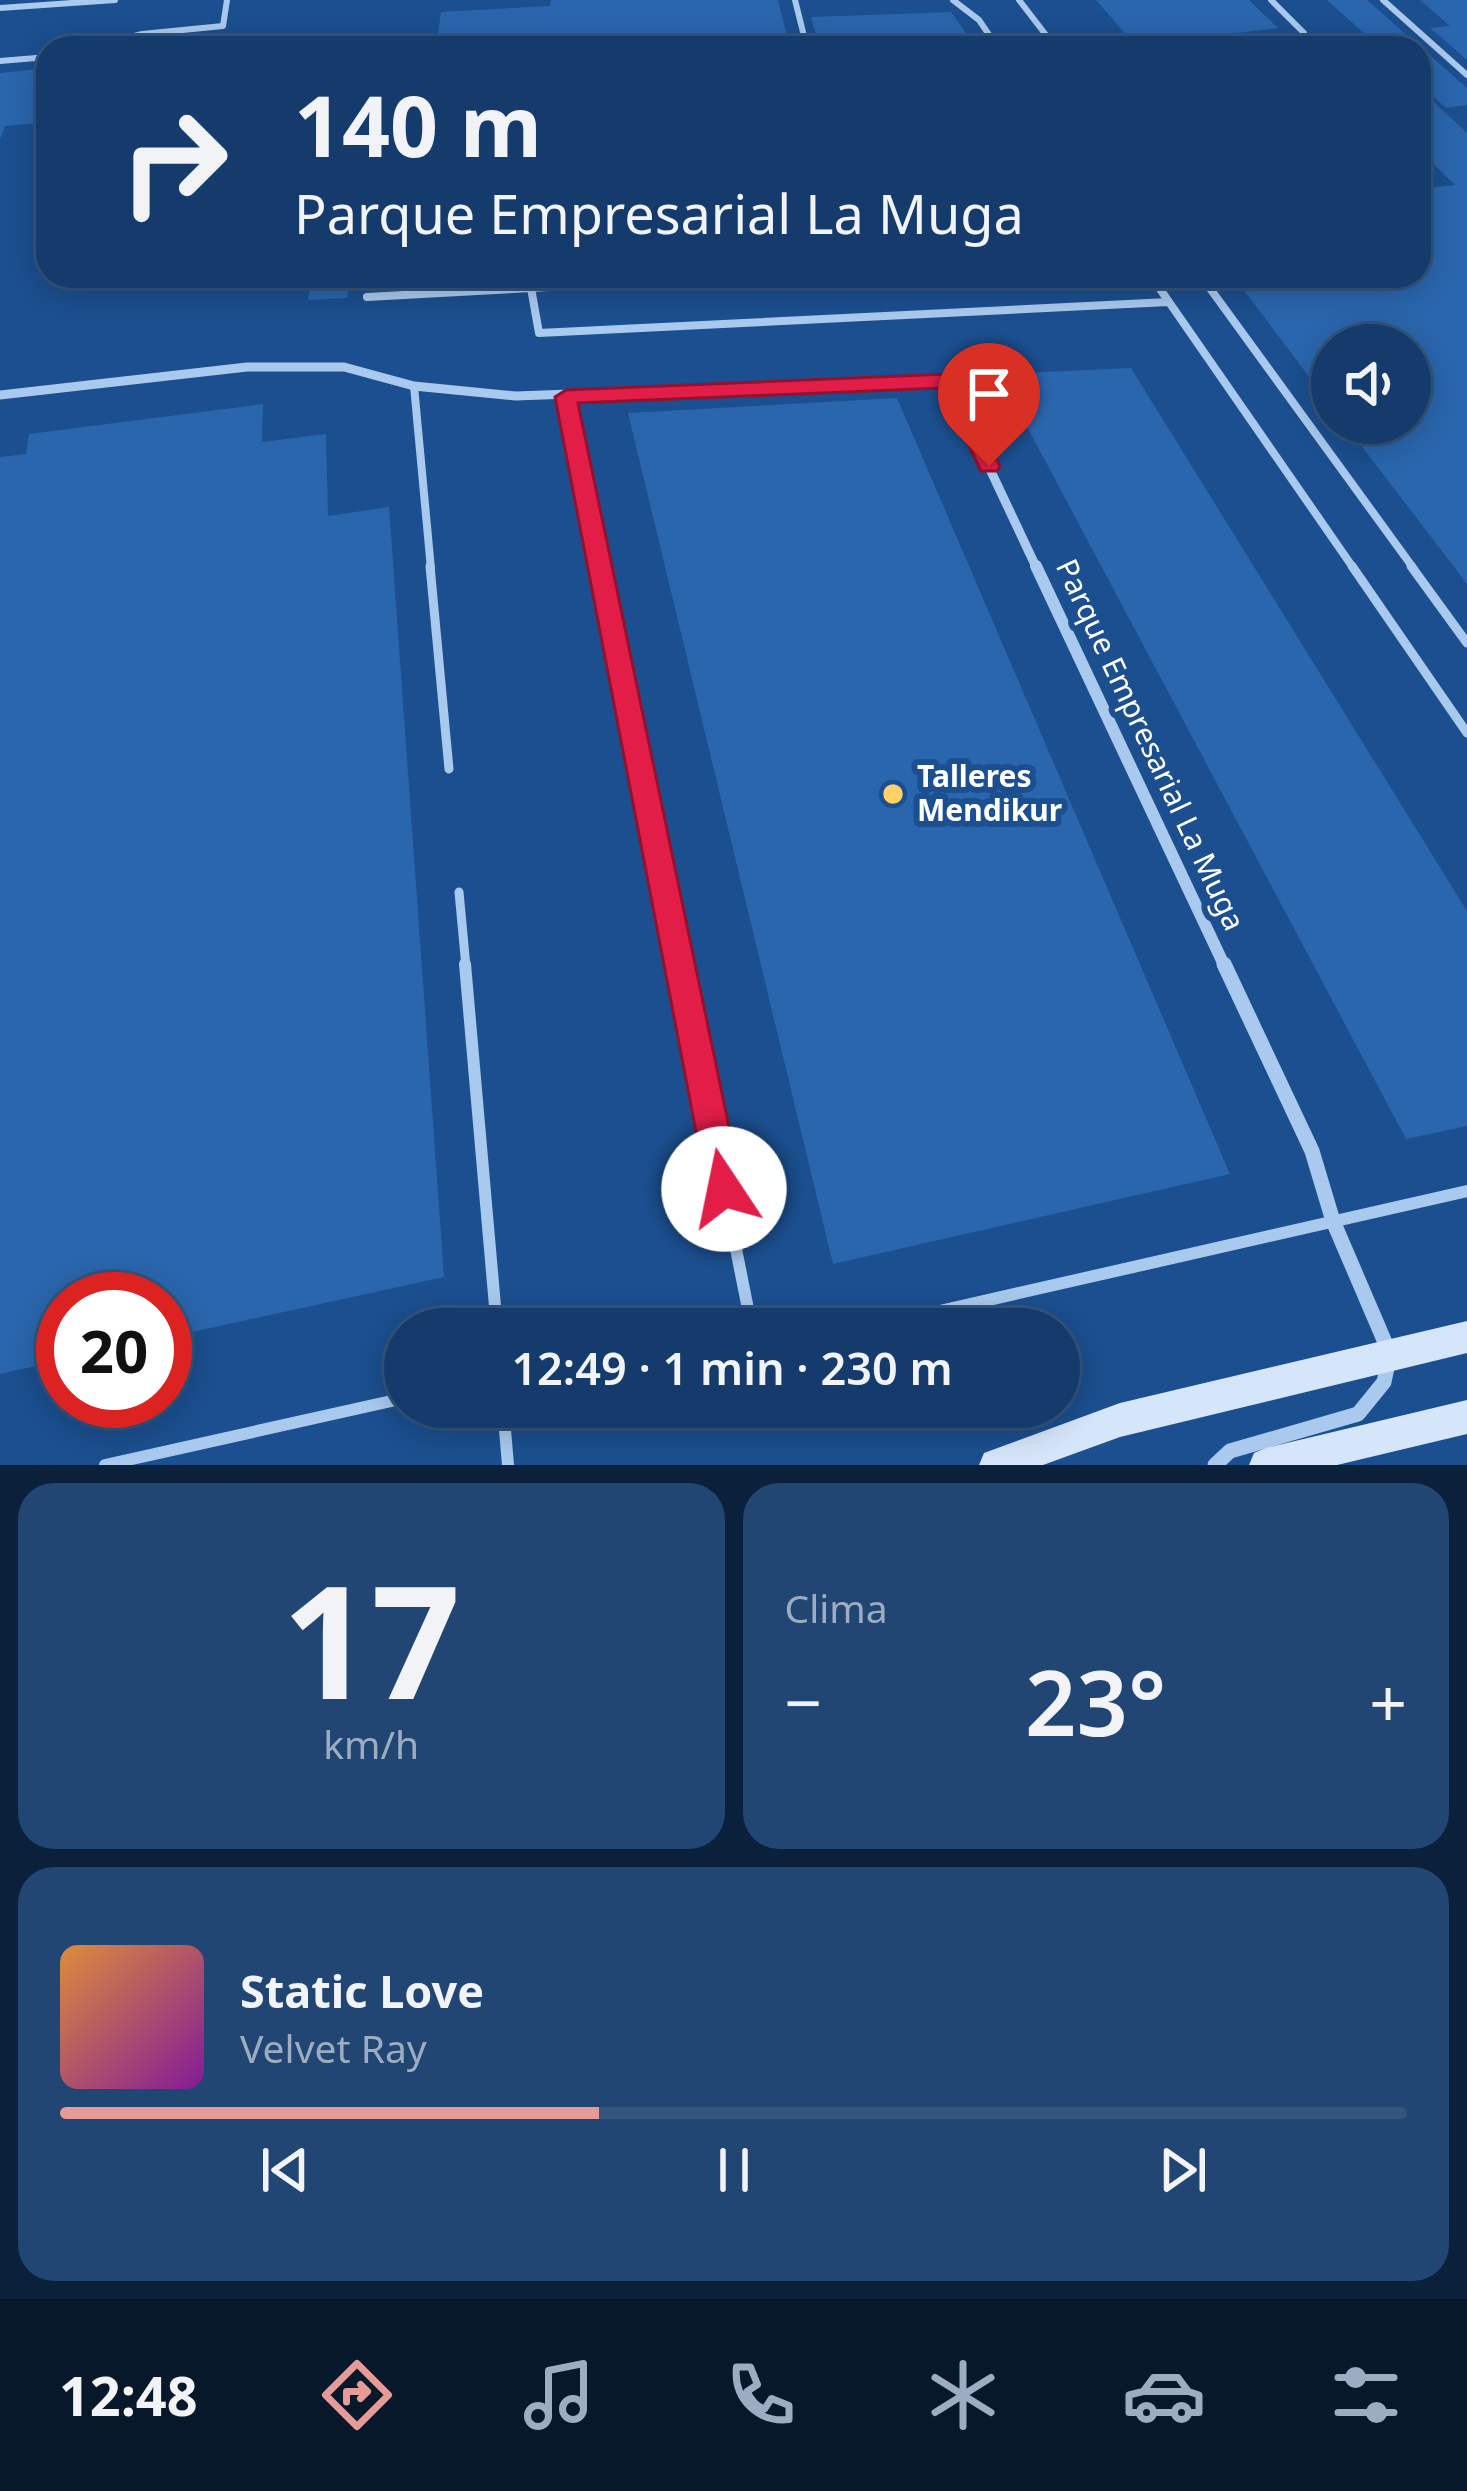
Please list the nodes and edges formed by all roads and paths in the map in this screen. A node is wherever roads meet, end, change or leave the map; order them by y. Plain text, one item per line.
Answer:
1 (116, 0) edge
2 (227, 0) edge
3 (795, 0) edge
4 (953, 0) edge
5 (1018, 0) edge
6 (1271, 0) edge
7 (1383, 0) edge
8 (0, 8) edge
9 (134, 36) edge
10 (804, 36) edge
11 (990, 36) edge
12 (1046, 36) edge
13 (1304, 36) edge
14 (1423, 36) edge
15 (1431, 43) edge
16 (36, 58) edge
17 (0, 61) edge
18 (1467, 75) edge
19 (531, 288) joint
20 (1159, 288) edge
21 (1210, 288) edge
22 (367, 297) dead end
23 (1168, 302) junction
24 (414, 386) junction
25 (0, 395) edge
26 (566, 397) junction
27 (1467, 643) edge
28 (1467, 733) edge
29 (449, 769) dead end
30 (459, 892) dead end
31 (1467, 1191) edge
32 (1334, 1221) junction
33 (494, 1308) edge
34 (748, 1308) edge
35 (953, 1308) edge
36 (1467, 1337) edge
37 (1390, 1354) junction
38 (384, 1403) edge
39 (1467, 1417) edge
40 (505, 1428) edge
41 (105, 1465) edge
42 (508, 1465) edge
43 (996, 1465) edge
44 (1214, 1465) edge
45 (1266, 1465) edge

1 - 8 lane
2 - 9 lane
3 - 10 lane
4 - 11 lane
5 - 12 lane
6 - 13 lane
7 - 14 lane
15 - 18 lane
16 - 17 lane
19 - 22 lane
19 - 23 lane
20 - 23 lane
21 - 27 lane
23 - 28 lane
24 - 25 street, Parque Empresarial La Muga
24 - 26 street, Parque Empresarial La Muga
24 - 29 lane
26 - 32 street, Parque Empresarial La Muga
26 - 34 lane
30 - 33 lane
31 - 32 lane
32 - 35 lane
32 - 37 street, Parque Empresarial La Muga
36 - 37 street
37 - 43 street
37 - 44 street
38 - 41 lane
39 - 45 street
40 - 42 lane

